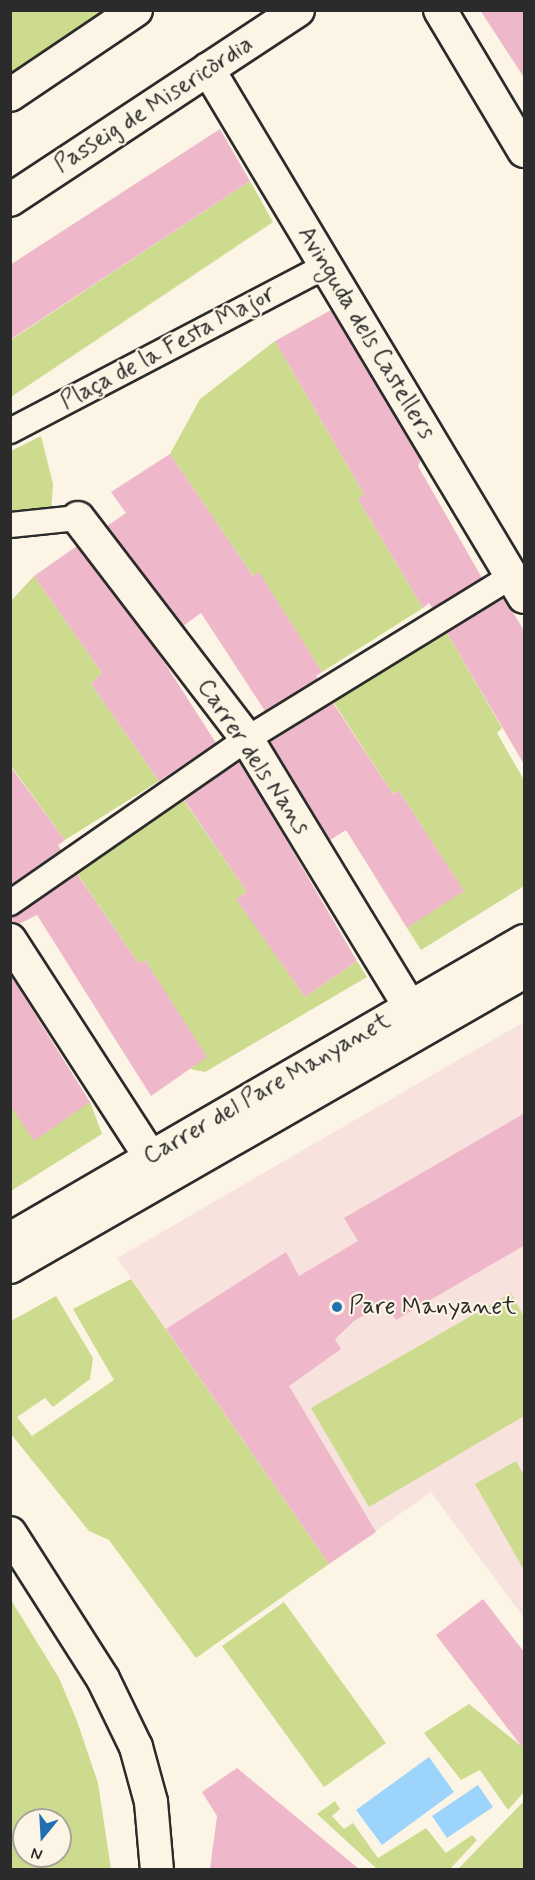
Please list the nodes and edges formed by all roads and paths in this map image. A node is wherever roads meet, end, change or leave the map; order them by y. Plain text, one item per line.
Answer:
1 (136, 10) edge
2 (298, 10) edge
3 (440, 10) edge
4 (208, 69) junction
5 (10, 95) edge
6 (521, 137) edge
7 (10, 200) edge
8 (325, 266) junction
9 (10, 431) edge
10 (78, 518) joint
11 (10, 525) edge
12 (518, 586) edge
13 (248, 739) junction
14 (10, 903) edge
15 (10, 940) edge
16 (525, 941) edge
17 (525, 972) edge
18 (410, 1007) junction
19 (149, 1155) junction
20 (10, 1239) edge
21 (10, 1267) edge
22 (10, 1533) edge
23 (157, 1869) edge

1 - 5 street
2 - 4 street, Passeig de Misericòrdia
3 - 6 street
4 - 7 street, Passeig de Misericòrdia
4 - 8 street, Avinguda dels Castellers
8 - 9 street, Plaça de la Festa Major
8 - 12 street, Avinguda dels Castellers
10 - 11 street
10 - 13 street, Carrer dels Nans
12 - 13 street
13 - 14 street
13 - 18 street, Carrer dels Nans
15 - 19 street
16 - 18 street, Carrer del Pare Manyanet
17 - 21 street, Carrer del Pare Manyanet
18 - 19 street, Carrer del Pare Manyanet
19 - 20 street, Carrer del Pare Manyanet
22 - 23 street

